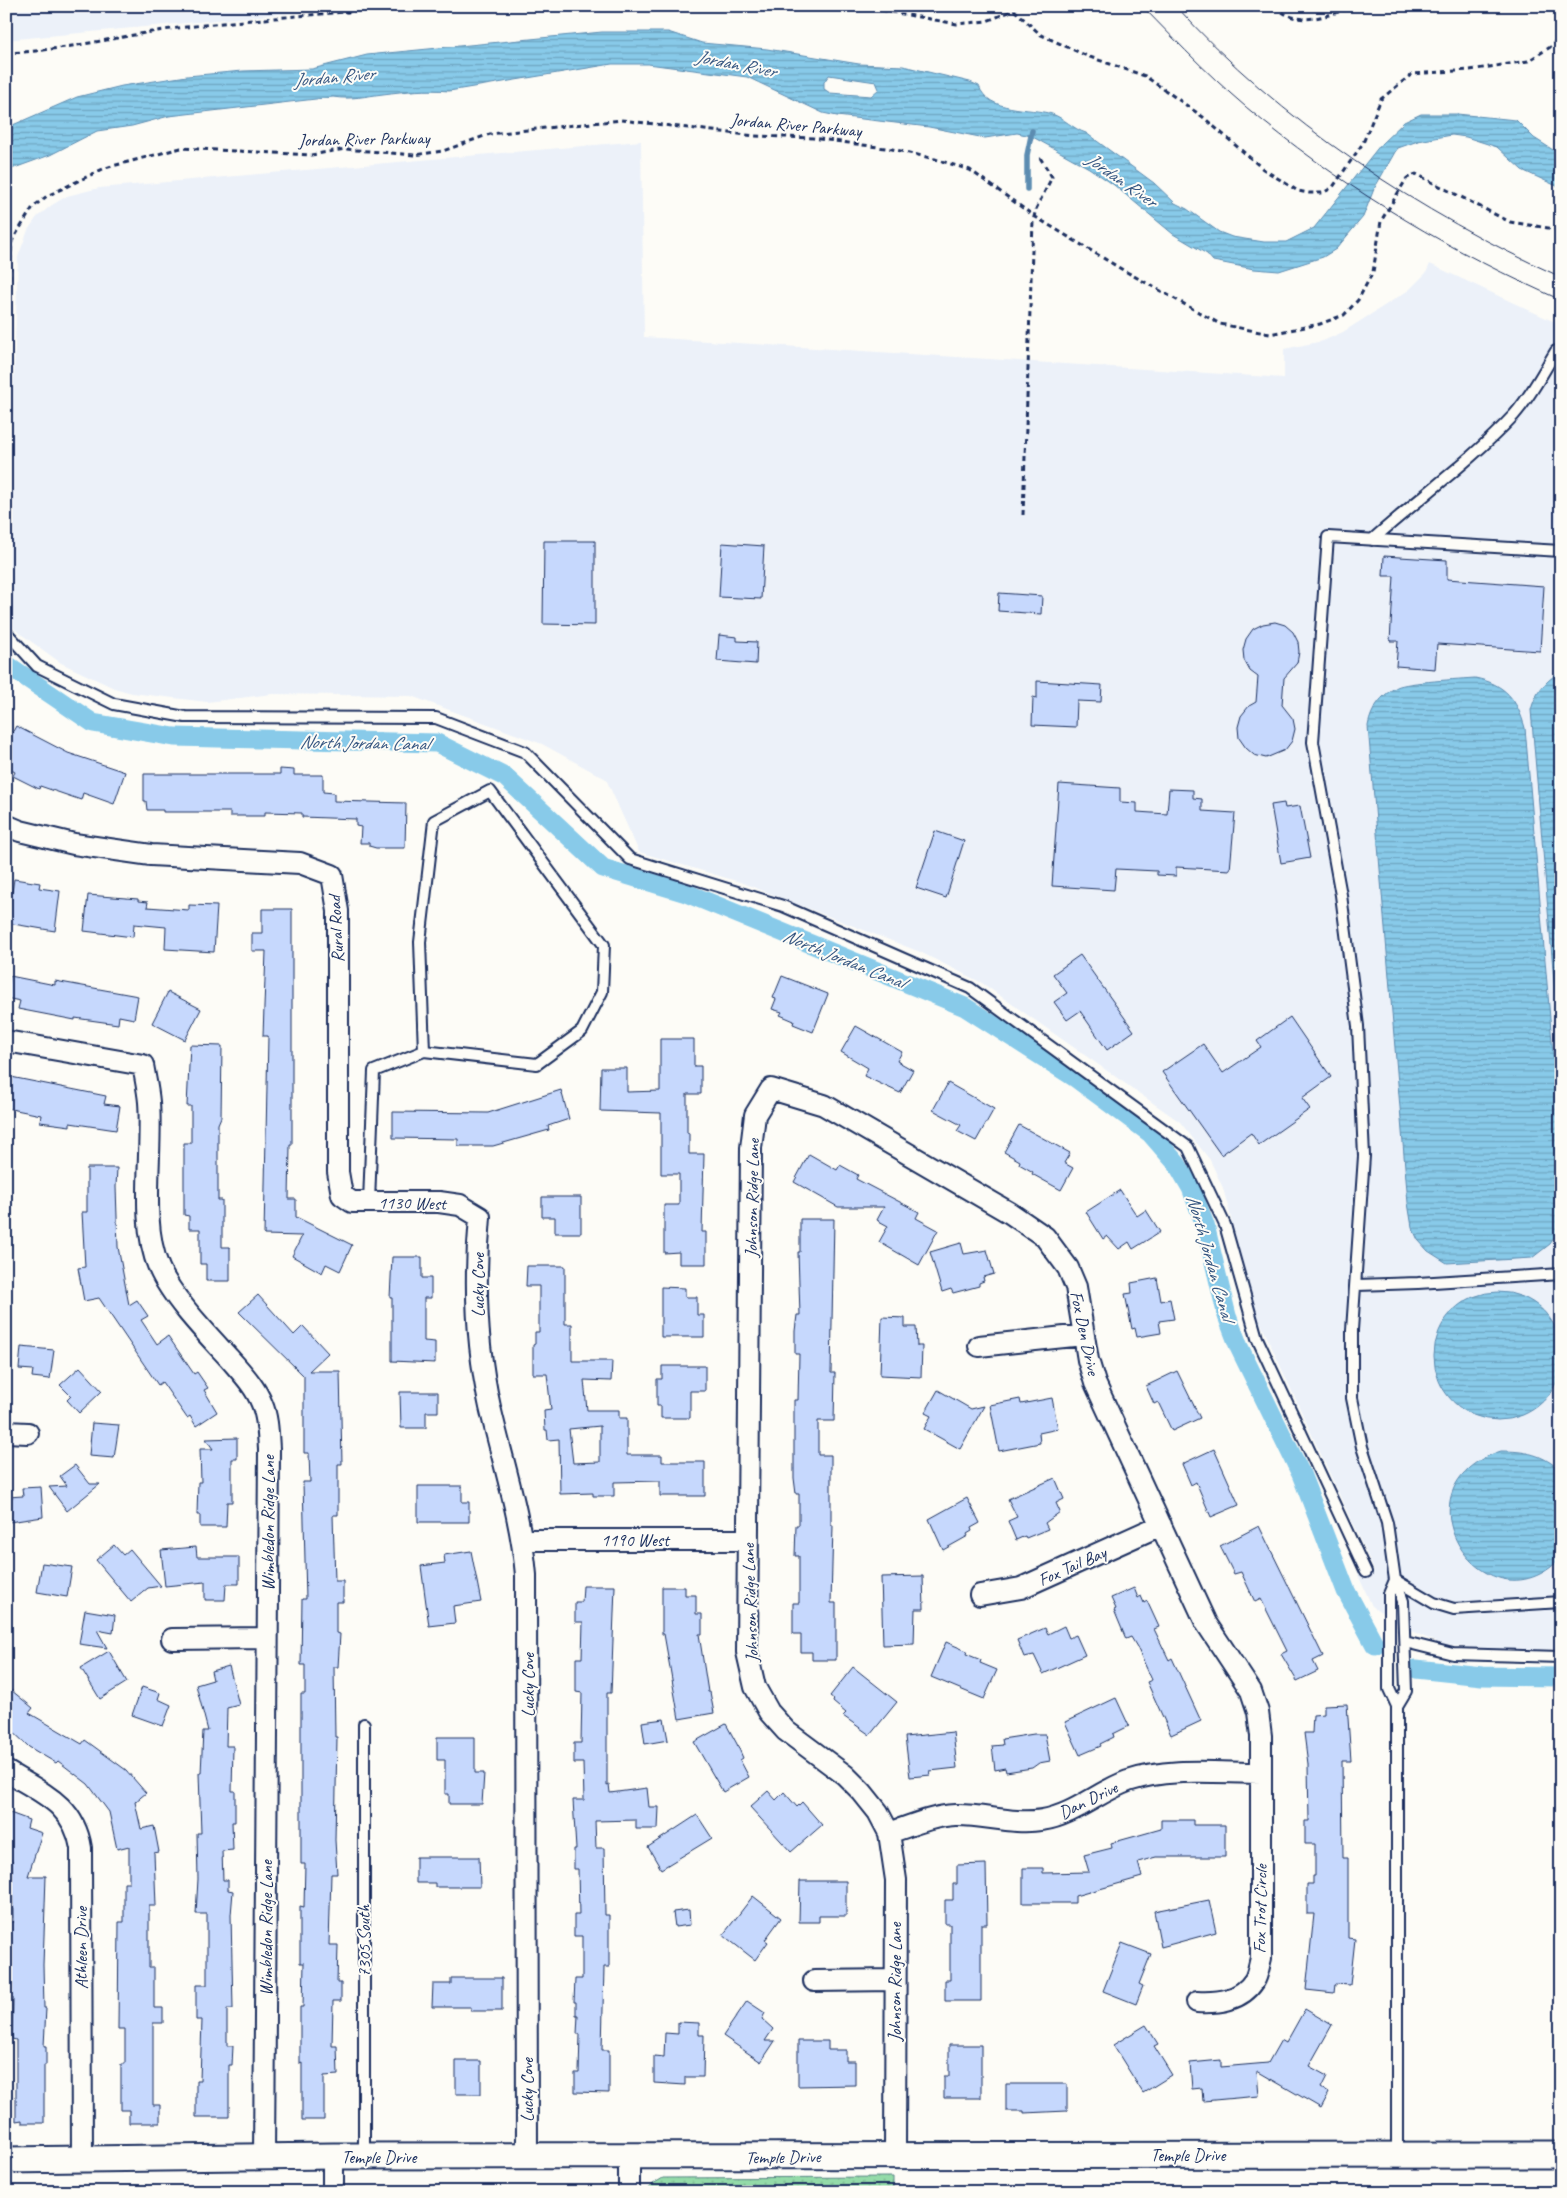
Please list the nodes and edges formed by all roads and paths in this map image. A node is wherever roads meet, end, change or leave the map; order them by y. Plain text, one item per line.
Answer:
1 (416, 6) edge
2 (837, 6) edge
3 (1017, 6) edge
4 (1275, 6) edge
5 (1356, 6) edge
6 (1014, 10) junction
7 (1561, 31) edge
8 (6, 54) edge
9 (1039, 156) dead end
10 (1034, 216) junction
11 (1561, 230) edge
12 (6, 342) edge
13 (1556, 351) dead end
14 (1023, 515) dead end
15 (1372, 540) junction
16 (1561, 551) edge
17 (6, 632) edge
18 (6, 825) edge
19 (6, 1041) edge
20 (424, 1051) junction
21 (771, 1088) joint
22 (342, 1194) joint
23 (369, 1202) junction
24 (480, 1217) joint
25 (1561, 1274) edge
26 (1357, 1284) junction
27 (1084, 1335) junction
28 (979, 1346) dead end
29 (6, 1432) edge
30 (28, 1432) dead end
31 (1161, 1525) junction
32 (523, 1540) junction
33 (748, 1540) junction
34 (1366, 1572) dead end
35 (1395, 1580) junction
36 (980, 1594) dead end
37 (1561, 1602) edge
38 (267, 1638) junction
39 (172, 1639) dead end
40 (1405, 1642) junction
41 (1561, 1657) edge
42 (1397, 1706) junction
43 (364, 1724) dead end
44 (6, 1771) edge
45 (1261, 1773) junction
46 (889, 1833) junction
47 (895, 1980) junction
48 (814, 1982) dead end
49 (1197, 2002) dead end
50 (1397, 2155) junction
51 (1561, 2155) edge
52 (333, 2156) junction
53 (895, 2156) junction
54 (264, 2157) junction
55 (364, 2157) junction
56 (527, 2157) junction
57 (629, 2157) junction
58 (6, 2160) edge
59 (82, 2160) junction
60 (728, 2186) dead end
61 (832, 2186) dead end
62 (333, 2192) edge
63 (629, 2192) edge
64 (728, 2192) edge
65 (832, 2192) edge

1 - 8 path
2 - 6 path
3 - 6 path
4 - 5 path
6 - 7 path
9 - 10 path
10 - 11 path, Jordan River Parkway
10 - 12 path, Jordan River Parkway
10 - 14 path
13 - 15 lane
15 - 16 lane
15 - 26 lane
17 - 34 lane
18 - 22 street, Rural Road
19 - 38 street, Wimbledon Ridge Lane
20 - 20 lane
20 - 23 lane
21 - 27 street, Fox Den Drive
21 - 33 street, Johnson Ridge Lane
22 - 23 street, 1130 West
23 - 24 street, 1130 West
24 - 32 street, Lucky Cove
25 - 26 lane
26 - 35 lane
27 - 28 street
27 - 31 street, Fox Den Drive
29 - 30 street
31 - 36 street, Fox Tail Bay
31 - 45 street, Fox Den Drive
32 - 33 street, 1190 West
32 - 56 street, Lucky Cove
33 - 46 street, Johnson Ridge Lane
35 - 37 lane
35 - 40 lane
35 - 42 lane
38 - 39 street
38 - 54 street, Wimbledon Ridge Lane
40 - 41 lane
40 - 42 lane
42 - 50 lane
43 - 55 lane, 7305 South
44 - 59 street, Athleen Drive
45 - 46 street, Dan Drive
45 - 49 street, Fox Trot Circle
46 - 47 street, Johnson Ridge Lane
47 - 48 street
47 - 53 street, Johnson Ridge Lane
50 - 51 street, Temple Drive
50 - 53 street, Temple Drive
52 - 54 street, Temple Drive
52 - 55 street, Temple Drive
52 - 62 street
53 - 57 street, Temple Drive
54 - 59 street, Temple Drive
55 - 56 street, Temple Drive
56 - 57 street, Temple Drive
57 - 63 street
58 - 59 street, Temple Drive
60 - 64 path
61 - 65 path

